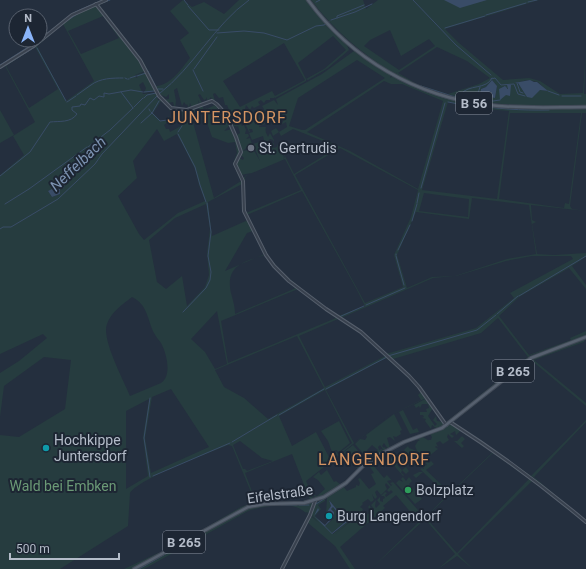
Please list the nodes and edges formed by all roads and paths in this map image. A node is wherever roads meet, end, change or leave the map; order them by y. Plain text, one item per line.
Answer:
1 (106, 0) edge
2 (308, 0) edge
3 (96, 4) junction
4 (0, 67) edge
5 (586, 107) edge
6 (586, 337) edge
7 (450, 422) junction
8 (446, 425) junction
9 (315, 501) junction
10 (586, 522) edge
11 (134, 569) edge
12 (282, 569) edge

1 - 3 street
2 - 5 main road, B 56
3 - 4 street
3 - 8 street
6 - 7 main road, B 265
7 - 8 main road, B 265
7 - 10 street
8 - 9 main road, Eifelstraße / B 265
9 - 11 main road, Eifelstraße / B 265
9 - 12 street

